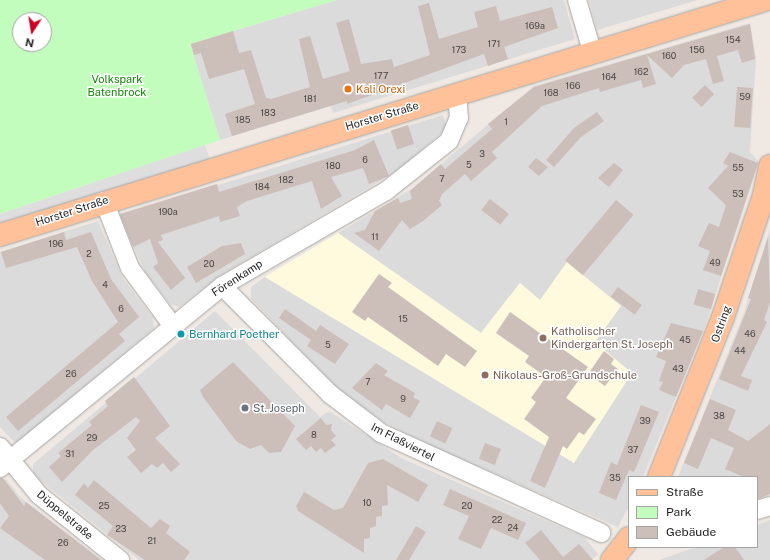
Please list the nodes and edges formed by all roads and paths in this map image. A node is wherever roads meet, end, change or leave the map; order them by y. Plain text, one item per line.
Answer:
1 (577, 0) edge
2 (765, 0) edge
3 (592, 51) junction
4 (457, 93) junction
5 (770, 166) edge
6 (104, 201) junction
7 (0, 235) edge
8 (222, 286) junction
9 (171, 326) junction
10 (3, 459) edge
11 (659, 476) edge
12 (770, 506) edge
13 (758, 510) edge
14 (601, 533) dead end
15 (628, 539) edge
16 (120, 560) edge
17 (612, 560) edge

1 - 3 street
2 - 3 main road, Horster Straße
3 - 4 main road, Horster Straße
4 - 6 main road, Horster Straße
4 - 8 street, Förenkamp
5 - 11 main road, Ostring
6 - 7 main road, Horster Straße
6 - 9 street
8 - 9 street, Förenkamp
8 - 14 street, Im Flaßviertel
9 - 10 street, Förenkamp
10 - 16 street, Düppelstraße
12 - 13 street
15 - 17 main road

